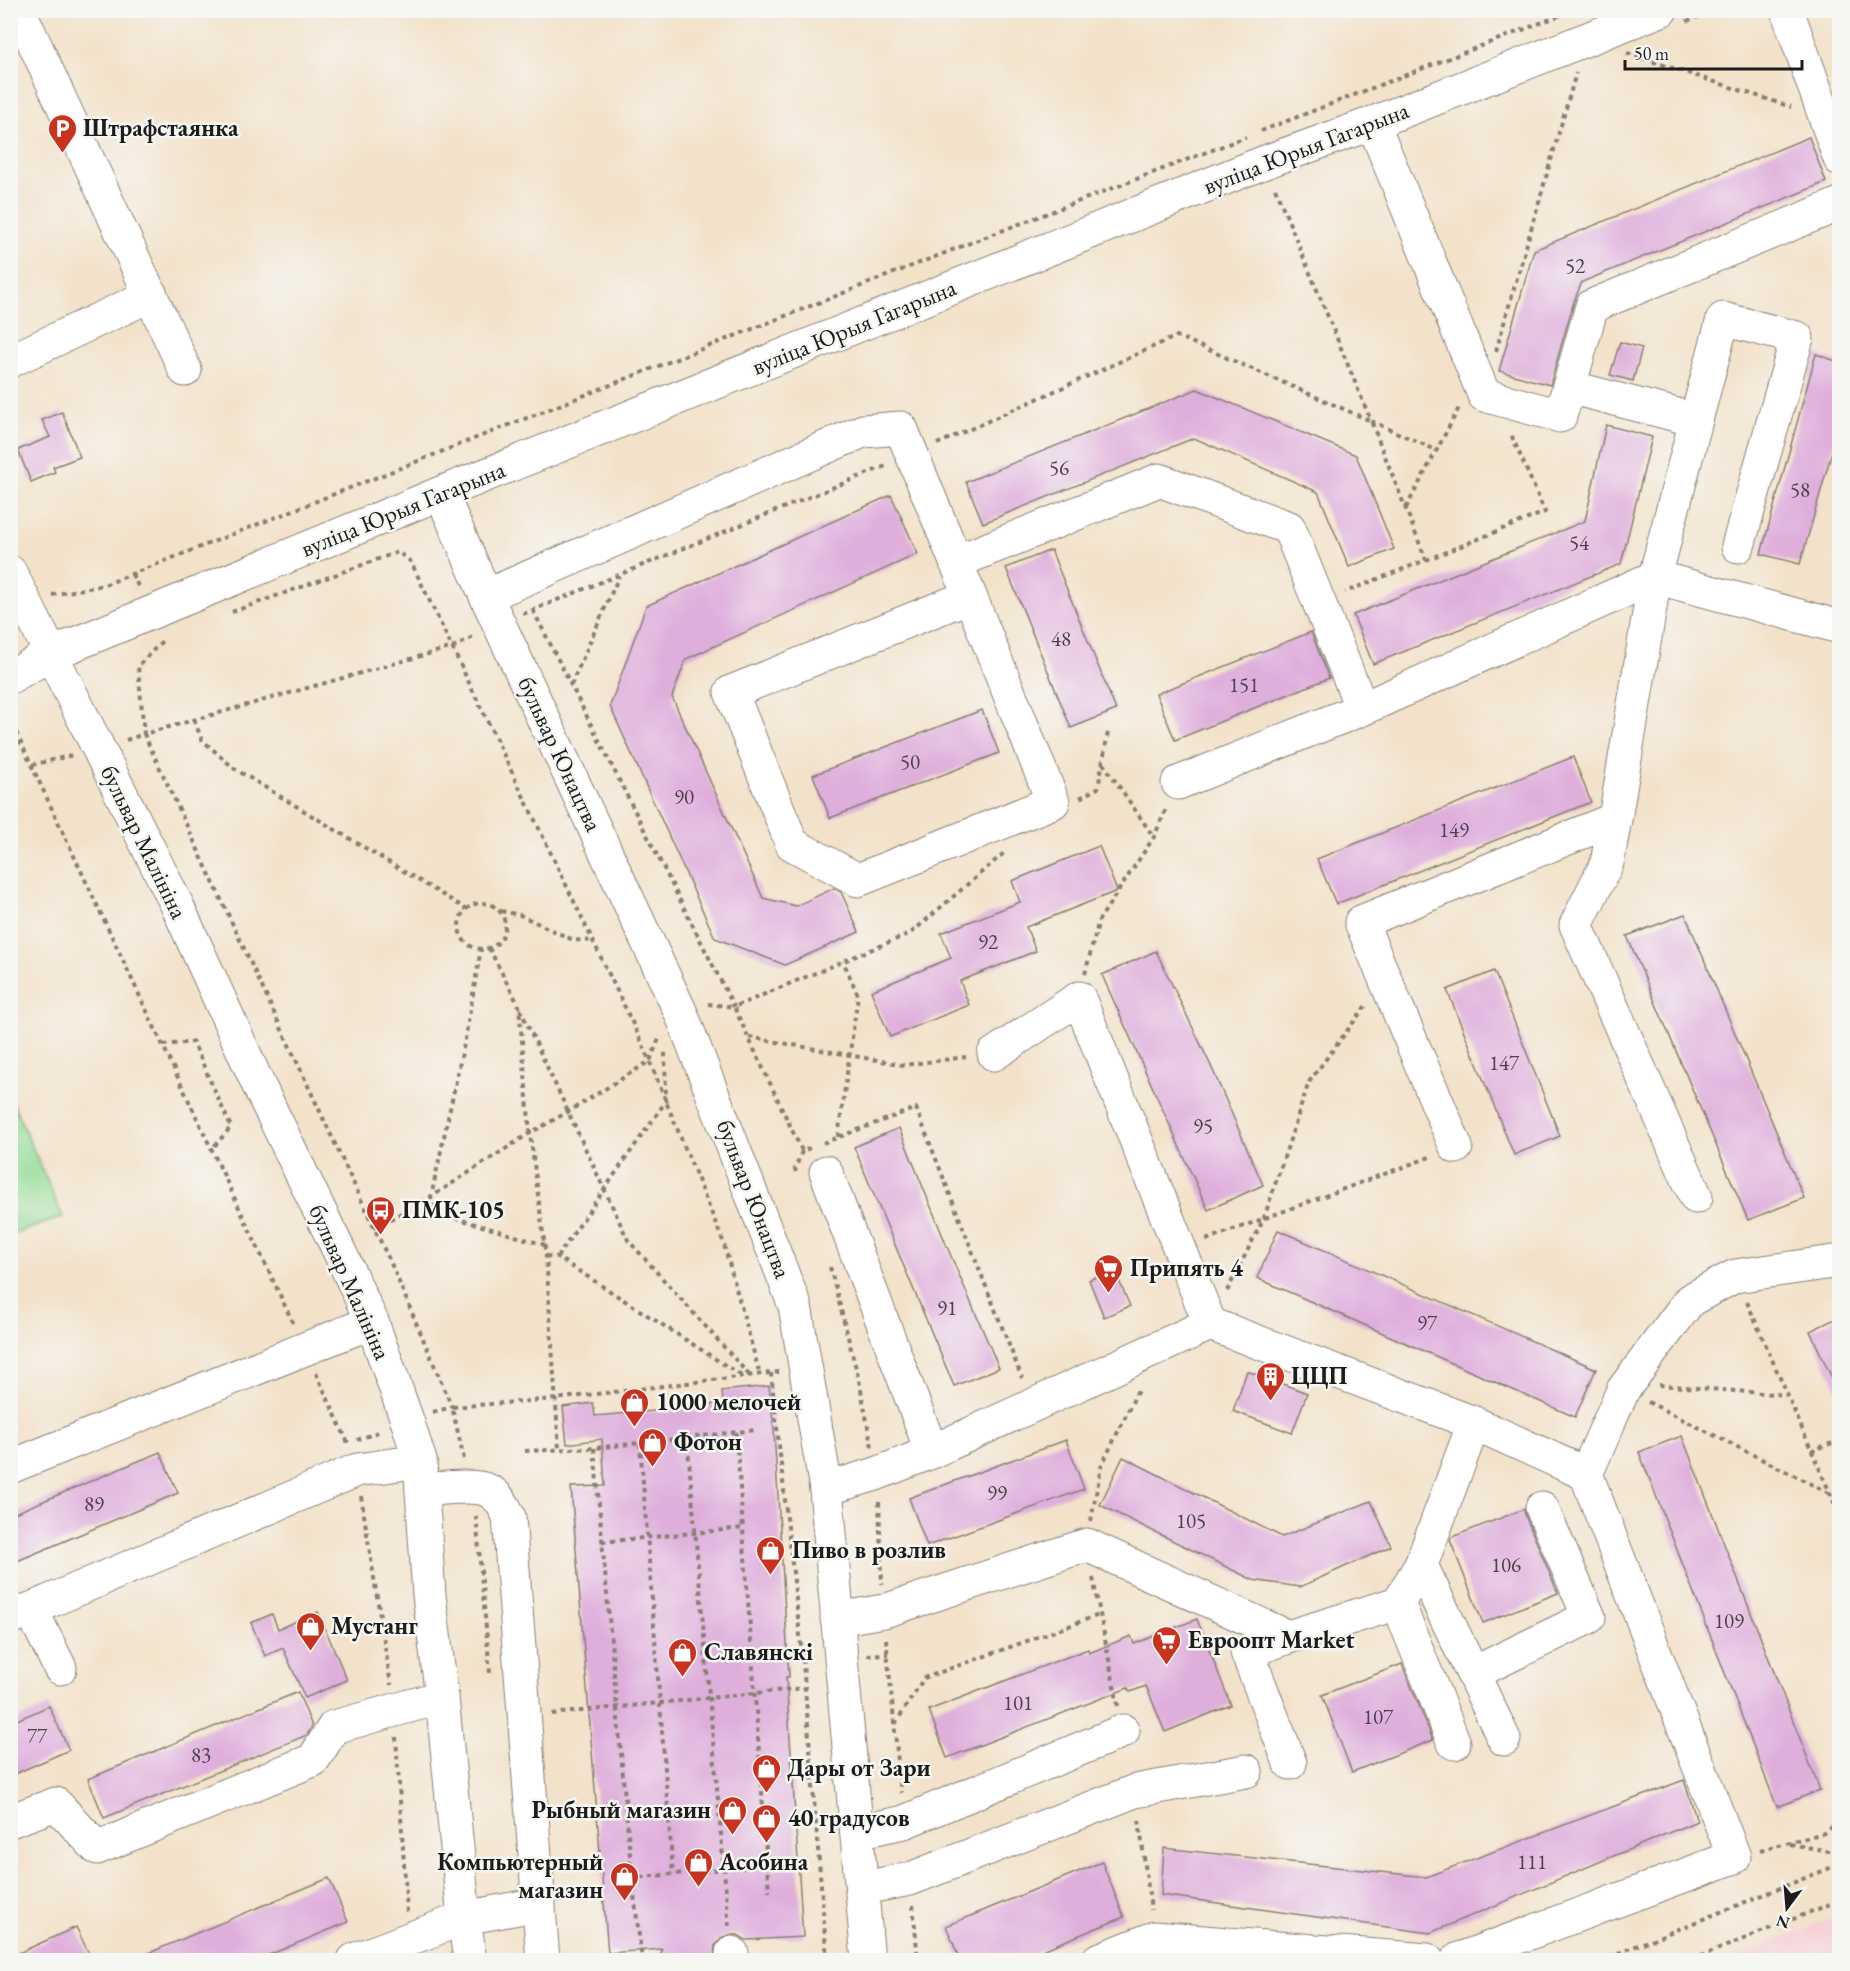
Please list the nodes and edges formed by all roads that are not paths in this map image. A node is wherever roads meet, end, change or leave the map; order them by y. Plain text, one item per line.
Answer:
1 (19, 10) edge
2 (1787, 10) edge
3 (1673, 16) edge
4 (1826, 97) edge
5 (1373, 123) junction
6 (1839, 159) edge
7 (1839, 204) edge
8 (151, 295) junction
9 (10, 361) edge
10 (185, 370) dead end
11 (1569, 387) junction
12 (1696, 420) junction
13 (441, 493) junction
14 (1738, 546) dead end
15 (956, 562) junction
16 (1655, 577) junction
17 (17, 586) edge
18 (970, 596) junction
19 (492, 610) junction
20 (1839, 627) edge
21 (51, 654) junction
22 (10, 676) edge
23 (1362, 709) junction
24 (1178, 783) road end
25 (1615, 819) junction
26 (994, 1054) road end
27 (1456, 1147) road end
28 (814, 1161) road end
29 (1695, 1197) dead end
30 (1839, 1261) edge
31 (372, 1323) junction
32 (1210, 1324) junction
33 (1474, 1422) junction
34 (929, 1453) junction
35 (10, 1467) edge
36 (1586, 1474) junction
37 (421, 1475) junction
38 (826, 1489) junction
39 (1542, 1508) dead end
40 (1421, 1565) junction
41 (1398, 1603) junction
42 (21, 1614) edge
43 (837, 1619) junction
44 (1288, 1637) junction
45 (60, 1668) dead end
46 (1474, 1673) junction
47 (442, 1697) junction
48 (1123, 1731) road end
49 (1504, 1739) dead end
50 (1454, 1743) dead end
51 (1290, 1763) dead end
52 (1246, 1771) dead end
53 (10, 1821) edge
54 (858, 1832) junction
55 (863, 1888) junction
56 (539, 1904) junction
57 (464, 1918) junction
58 (354, 1960) edge
59 (470, 1960) edge
60 (543, 1960) edge
61 (868, 1960) edge
62 (1098, 1960) edge
63 (1427, 1960) edge
64 (1457, 1960) edge

1 - 8 main road
2 - 4 main road
3 - 5 main road, вуліца Юрыя Гагарына
4 - 6 main road
5 - 11 main road
5 - 13 main road, вуліца Юрыя Гагарына
7 - 11 main road
8 - 9 main road
8 - 10 main road
11 - 12 main road
12 - 14 main road
12 - 16 main road
13 - 19 main road, бульвар Юнацтва
13 - 21 main road, вуліца Юрыя Гагарына
15 - 18 main road
15 - 19 main road
15 - 23 main road
16 - 20 main road
16 - 23 main road
16 - 25 main road
17 - 21 main road
18 - 18 main road
19 - 38 main road, бульвар Юнацтва
21 - 22 main road, вуліца Юрыя Гагарына
21 - 31 main road, бульвар Малініна
23 - 24 main road
25 - 27 main road
25 - 29 main road
26 - 32 main road
28 - 34 main road
30 - 36 main road
31 - 35 main road
31 - 37 main road, бульвар Малініна
32 - 33 main road
32 - 34 main road
33 - 36 main road
33 - 40 main road
34 - 38 main road
36 - 64 main road
37 - 42 main road
37 - 47 main road, бульвар Малініна
37 - 56 main road
38 - 43 main road, бульвар Юнацтва
39 - 46 main road
40 - 41 main road
40 - 46 main road
41 - 44 main road
41 - 50 main road
42 - 45 main road
43 - 44 main road
43 - 54 main road, бульвар Юнацтва
44 - 51 main road
46 - 49 main road
47 - 53 main road
47 - 57 main road, бульвар Малініна
48 - 54 main road
52 - 55 main road
54 - 55 main road, бульвар Юнацтва
55 - 61 main road, бульвар Юнацтва
56 - 57 main road
56 - 60 main road
57 - 58 main road
57 - 59 main road, бульвар Малініна
62 - 63 main road

